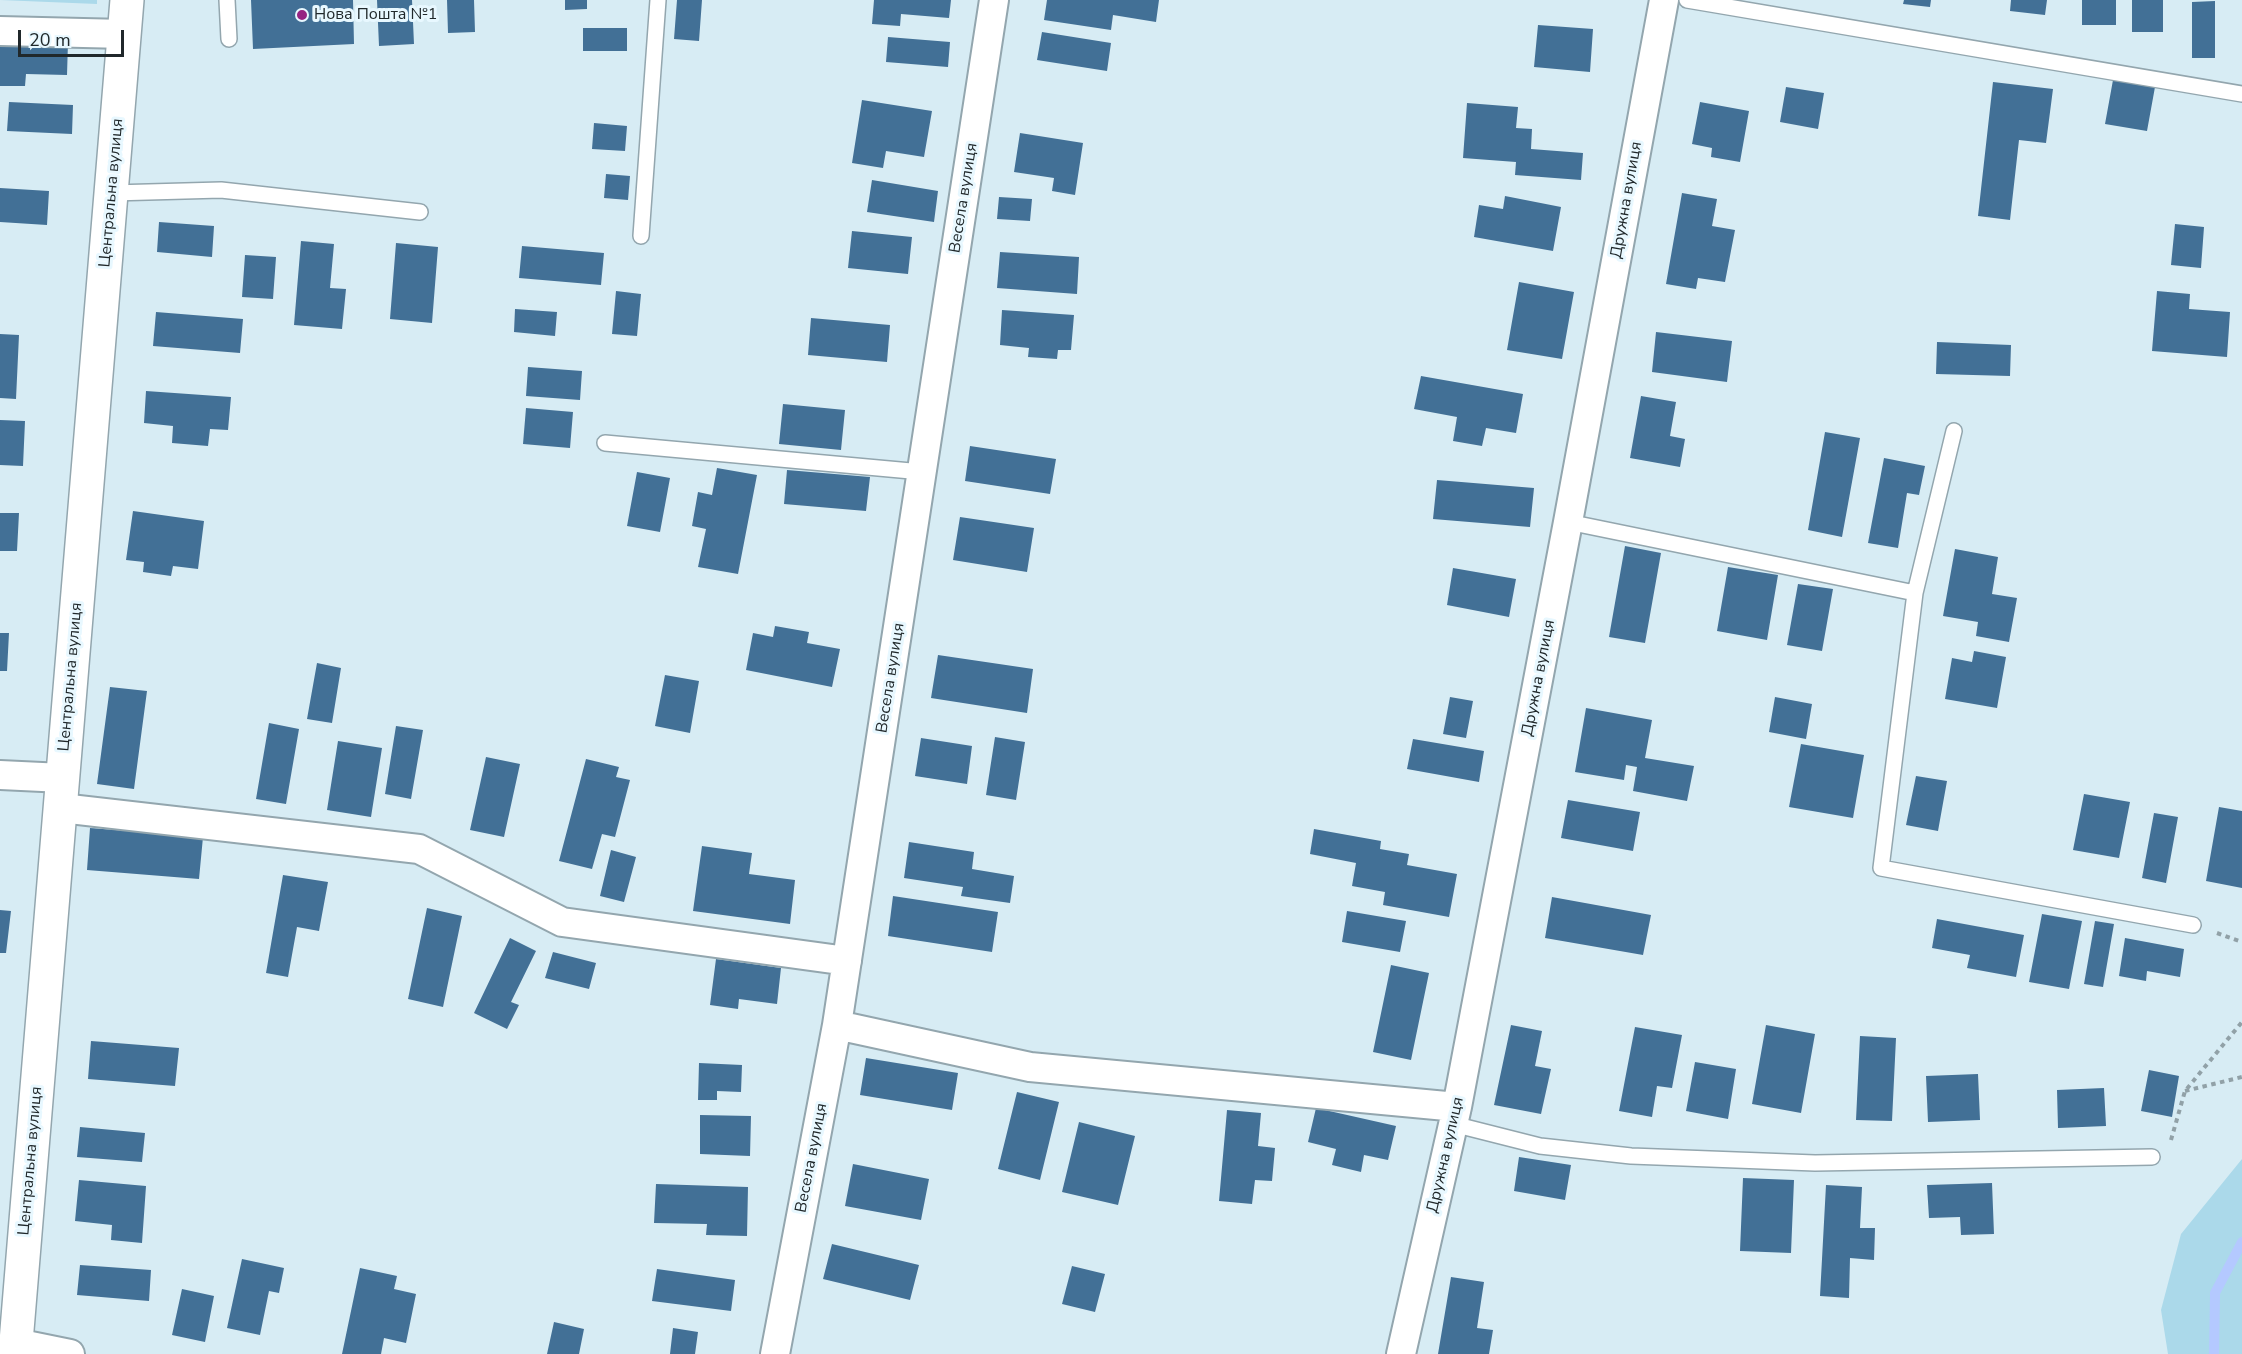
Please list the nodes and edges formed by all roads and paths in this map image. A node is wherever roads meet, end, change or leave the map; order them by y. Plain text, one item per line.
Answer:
1 (127, 0) edge
2 (227, 0) edge
3 (658, 0) edge
4 (994, 0) edge
5 (1664, 0) edge
6 (1687, 0) edge
7 (0, 31) edge
8 (125, 34) junction
9 (229, 39) dead end
10 (2242, 94) edge
11 (111, 193) junction
12 (420, 212) dead end
13 (641, 236) dead end
14 (1954, 431) dead end
15 (605, 444) dead end
16 (922, 472) junction
17 (1568, 522) junction
18 (1915, 592) junction
19 (0, 775) edge
20 (62, 793) junction
21 (2193, 925) dead end
22 (847, 961) junction
23 (2242, 1022) edge
24 (837, 1025) junction
25 (2242, 1077) edge
26 (2185, 1091) junction
27 (1455, 1115) junction
28 (2152, 1157) joint
29 (16, 1348) edge
30 (70, 1354) edge
31 (775, 1354) edge
32 (1401, 1354) edge

1 - 8 street, Центральна вулиця
2 - 9 lane
3 - 13 lane
4 - 16 street, Весела вулиця
5 - 17 street, Дружна вулиця
6 - 10 lane
7 - 8 street
8 - 11 street, Центральна вулиця
11 - 12 lane
11 - 20 street, Центральна вулиця
14 - 18 lane
15 - 16 lane
16 - 22 street, Весела вулиця
17 - 18 lane
17 - 27 street, Дружна вулиця
18 - 21 lane
19 - 20 street
20 - 22 street
20 - 29 street, Центральна вулиця
22 - 24 street, Весела вулиця
23 - 26 path
24 - 27 street
24 - 31 street, Весела вулиця
25 - 26 path
26 - 28 path
27 - 28 lane
27 - 32 street, Дружна вулиця
29 - 30 street

